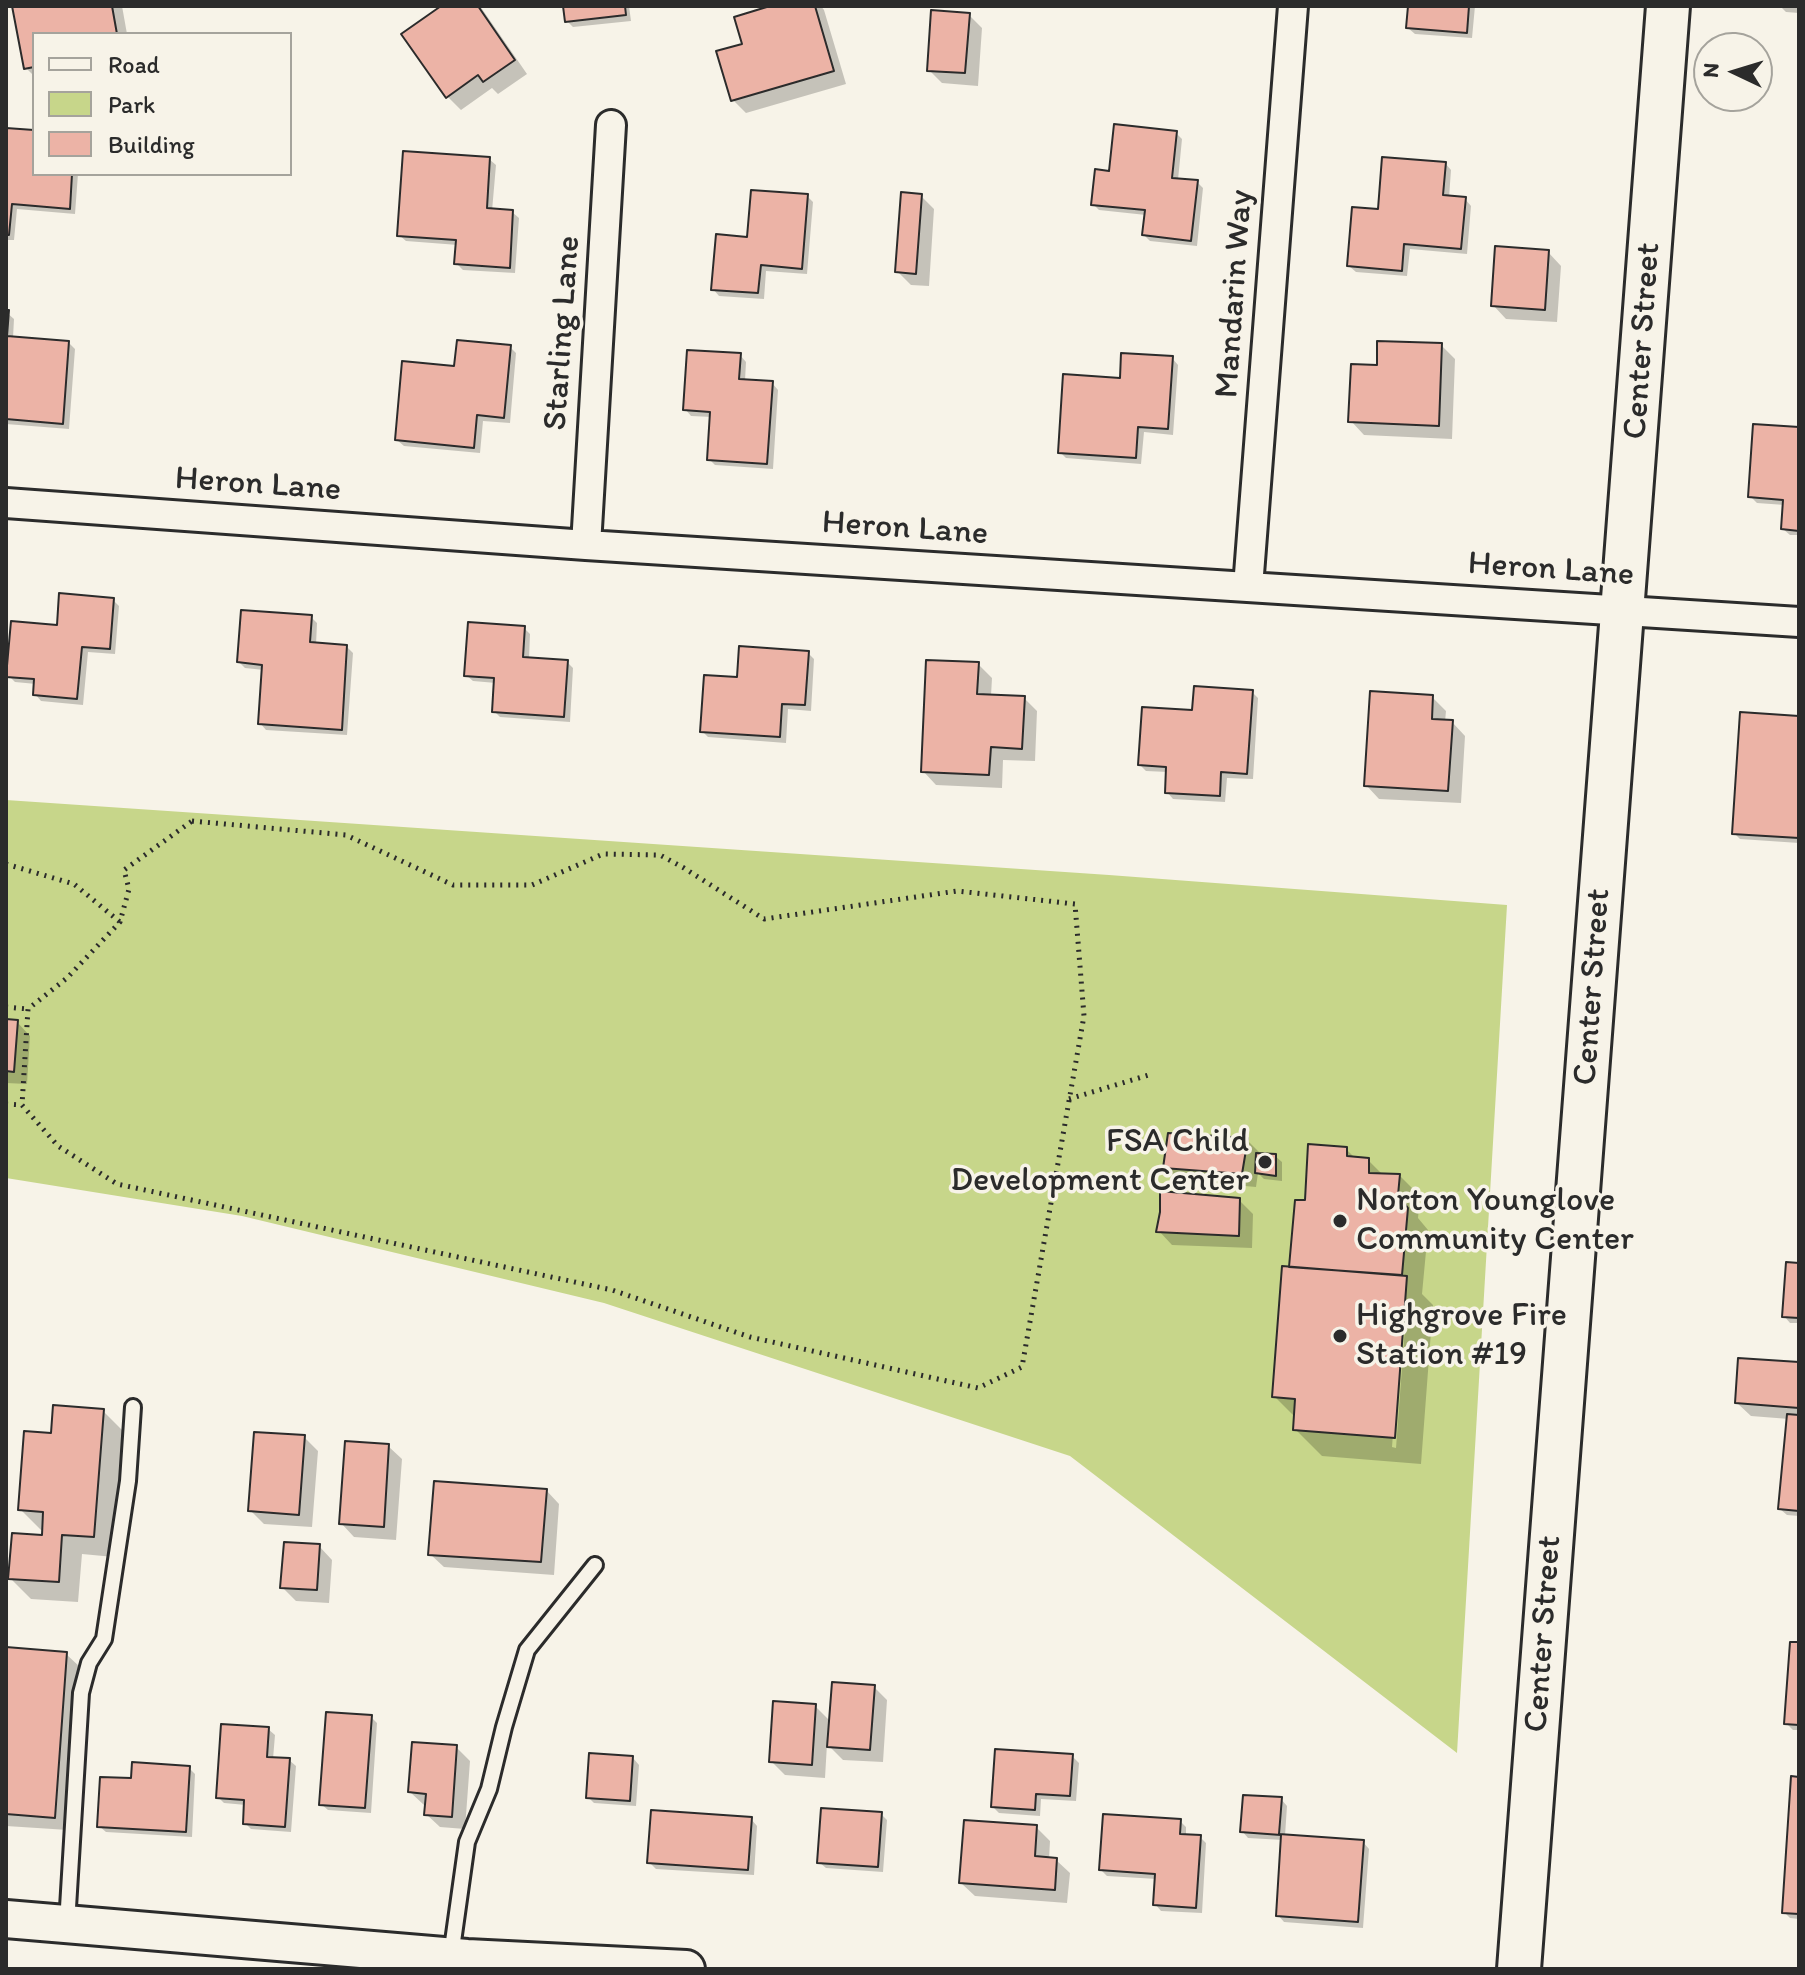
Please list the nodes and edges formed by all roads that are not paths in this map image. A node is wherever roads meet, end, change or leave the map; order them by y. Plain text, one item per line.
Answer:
1 (1293, 6) edge
2 (1668, 6) edge
3 (611, 125) dead end
4 (6, 503) edge
5 (586, 545) junction
6 (1248, 587) junction
7 (1622, 610) junction
8 (1799, 622) edge
9 (133, 1407) dead end
10 (595, 1565) dead end
11 (6, 1919) edge
12 (67, 1924) junction
13 (461, 1961) edge
14 (686, 1969) edge
15 (1519, 1969) edge

1 - 6 street, Mandarin Way
2 - 7 main road, Center Street
3 - 5 street, Starling Lane
4 - 5 street, Heron Lane
5 - 6 street, Heron Lane
6 - 7 street, Heron Lane
7 - 8 street, Heron Lane
7 - 15 main road, Center Street
9 - 12 lane
10 - 13 lane
11 - 12 street
12 - 13 street
13 - 14 street

